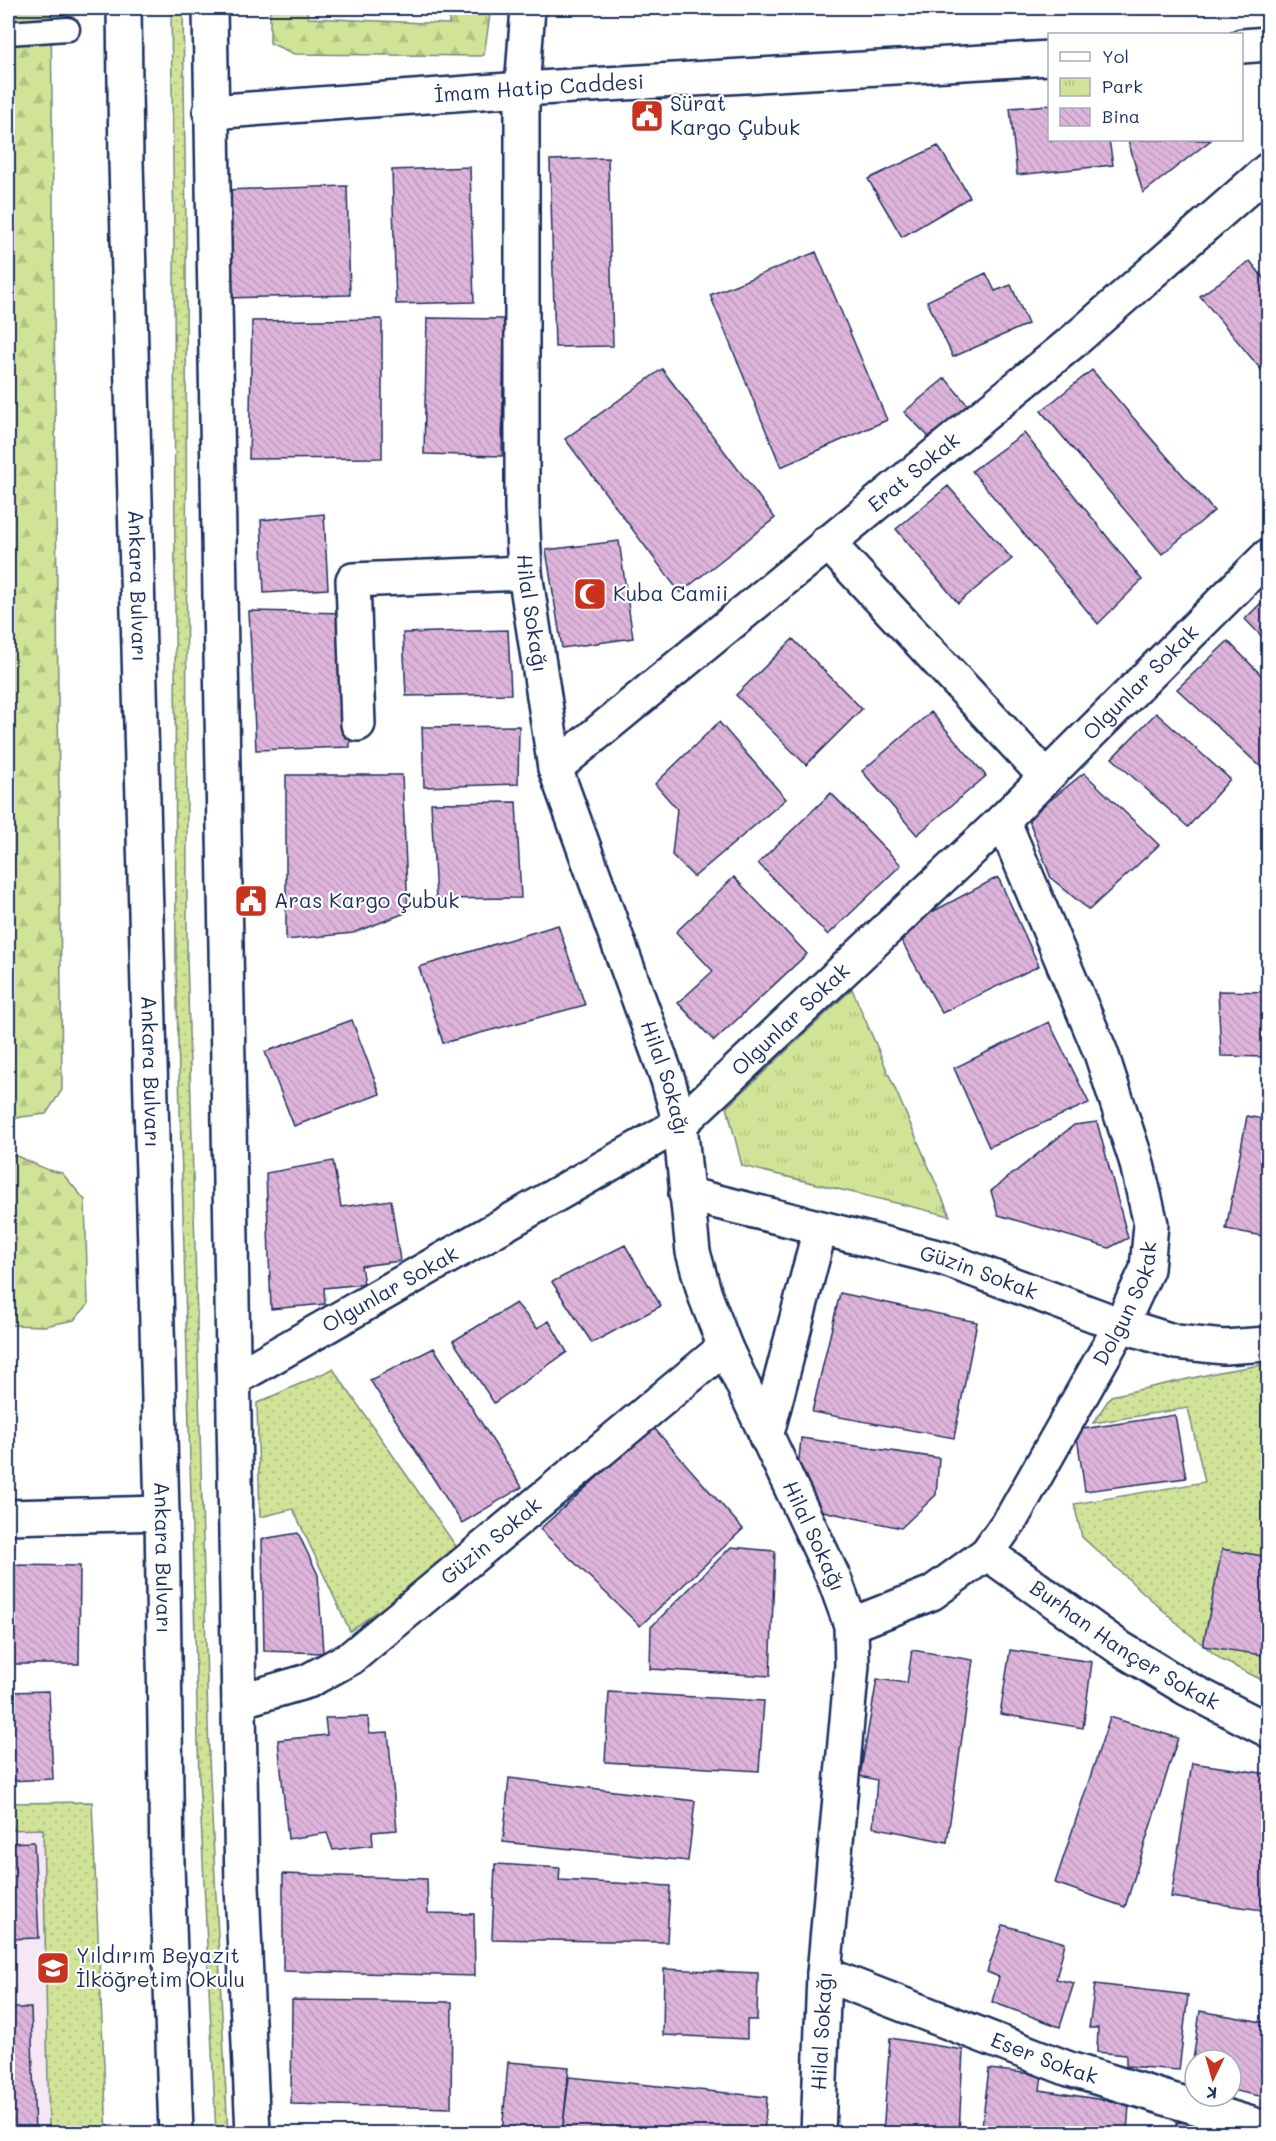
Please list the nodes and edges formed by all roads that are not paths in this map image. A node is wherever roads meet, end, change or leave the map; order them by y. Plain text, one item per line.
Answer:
1 (124, 8) edge
2 (210, 8) edge
3 (528, 8) edge
4 (68, 29) dead end
5 (8, 33) edge
6 (1269, 44) edge
7 (1243, 46) edge
8 (1048, 58) edge
9 (522, 89) junction
10 (210, 112) junction
11 (1269, 170) edge
12 (827, 542) junction
13 (1269, 556) edge
14 (525, 573) junction
15 (358, 724) dead end
16 (555, 768) junction
17 (1046, 777) junction
18 (1004, 820) junction
19 (680, 1124) junction
20 (686, 1194) junction
21 (820, 1229) junction
22 (1121, 1325) junction
23 (1269, 1344) edge
24 (725, 1347) junction
25 (234, 1379) junction
26 (766, 1437) junction
27 (162, 1513) junction
28 (8, 1517) edge
29 (987, 1553) junction
30 (851, 1625) junction
31 (239, 1701) junction
32 (1269, 1730) edge
33 (824, 1974) junction
34 (1269, 2129) edge
35 (176, 2133) edge
36 (253, 2133) edge
37 (818, 2133) edge

1 - 27 street, Ankara Bulvarı
2 - 10 street
3 - 9 street, Hilal Sokağı
4 - 5 lane
6 - 7 street
8 - 9 street, İmam Hatip Caddesi
9 - 10 street, İmam Hatip Caddesi
9 - 14 street, Hilal Sokağı
10 - 25 street
11 - 12 street, Erat Sokak
12 - 16 street, Erat Sokak
12 - 17 street
13 - 17 street, Olgunlar Sokak
14 - 15 street
14 - 16 street, Hilal Sokağı
16 - 19 street, Hilal Sokağı
17 - 18 street, Olgunlar Sokak
18 - 19 street, Olgunlar Sokak
18 - 22 street, Dolgun Sokak
19 - 20 street, Hilal Sokağı
19 - 25 street, Olgunlar Sokak
20 - 21 street, Güzin Sokak
20 - 24 street, Hilal Sokağı
21 - 22 street, Güzin Sokak
21 - 26 street
22 - 23 street, Güzin Sokak
22 - 29 street, Dolgun Sokak
24 - 26 street, Hilal Sokağı
24 - 31 street, Güzin Sokak
25 - 31 street
26 - 30 street, Hilal Sokağı
27 - 28 street
27 - 35 street, Ankara Bulvarı
29 - 30 street, Dolgun Sokak
29 - 32 street, Burhan Hançer Sokak
30 - 33 street, Hilal Sokağı
31 - 36 street
33 - 34 street, Eser Sokak
33 - 37 street, Hilal Sokağı

